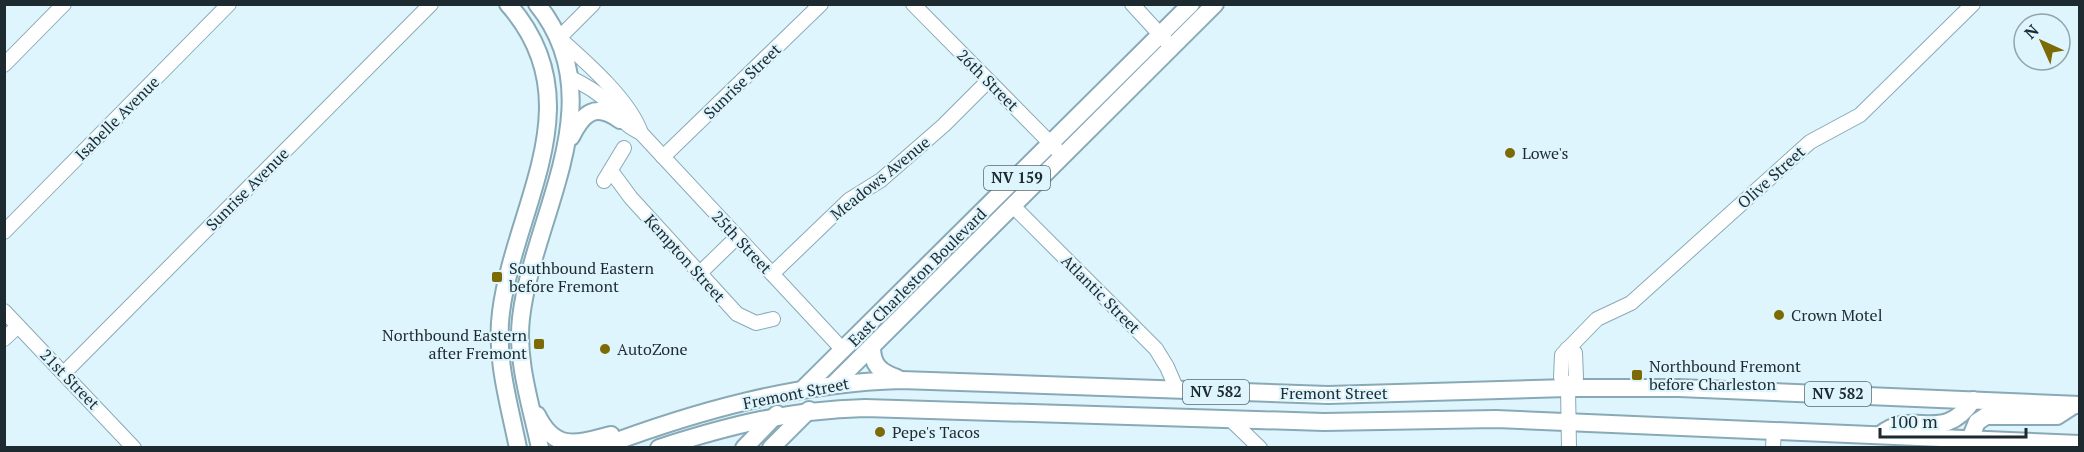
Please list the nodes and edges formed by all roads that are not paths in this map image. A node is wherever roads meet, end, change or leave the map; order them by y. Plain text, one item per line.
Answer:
1 (64, 4) edge
2 (229, 4) edge
3 (431, 4) edge
4 (537, 4) edge
5 (593, 4) edge
6 (821, 4) edge
7 (913, 4) edge
8 (1131, 4) edge
9 (1191, 4) edge
10 (1215, 4) edge
11 (1973, 4) edge
12 (510, 7) edge
13 (559, 39) junction
14 (1166, 41) junction
15 (4, 65) edge
16 (569, 77) junction
17 (988, 81) junction
18 (620, 120) junction
19 (641, 133) junction
20 (1050, 144) junction
21 (566, 146) junction
22 (624, 147) dead end
23 (1063, 156) junction
24 (663, 157) junction
25 (1013, 206) junction
26 (527, 207) junction
27 (4, 232) edge
28 (737, 237) junction
29 (699, 274) junction
30 (772, 274) junction
31 (4, 311) edge
32 (521, 317) junction
33 (773, 319) dead end
34 (18, 326) junction
35 (4, 339) edge
36 (872, 347) junction
37 (843, 350) junction
38 (64, 373) junction
39 (901, 380) junction
40 (836, 383) junction
41 (1568, 387) junction
42 (804, 388) junction
43 (1177, 390) junction
44 (530, 399) junction
45 (1973, 400) junction
46 (2077, 405) edge
47 (808, 411) junction
48 (775, 416) junction
49 (1232, 421) junction
50 (1570, 422) junction
51 (1879, 435) junction
52 (627, 436) junction
53 (1774, 439) edge
54 (1970, 439) junction
55 (2079, 444) edge
56 (671, 446) edge
57 (134, 447) edge
58 (518, 447) edge
59 (540, 447) edge
60 (598, 447) edge
61 (744, 447) edge
62 (771, 447) edge
63 (1260, 447) edge
64 (1569, 447) edge

1 - 15 street
2 - 27 street, Isabelle Avenue
3 - 38 street, Sunrise Avenue
4 - 13 main road
5 - 13 street
6 - 24 street, Sunrise Street
7 - 17 street, 26th Street
8 - 14 street
9 - 14 main road, East Charleston Boulevard / NV 159
10 - 14 main road, East Charleston Boulevard / NV 159
11 - 41 street, Olive Street
12 - 16 main road
12 - 26 main road
13 - 16 main road
13 - 19 street, 25th Street
14 - 20 main road, East Charleston Boulevard / NV 159
14 - 23 main road, East Charleston Boulevard / NV 159
16 - 18 street, 25th Street
16 - 21 main road
17 - 20 street, 26th Street
17 - 30 street, Meadows Avenue
18 - 19 street, 25th Street
18 - 21 main road
19 - 24 street, 25th Street
20 - 23 street, 26th Street
20 - 37 main road, East Charleston Boulevard / NV 159
21 - 32 main road
22 - 29 street, Kempton Street
23 - 25 main road, East Charleston Boulevard / NV 159
24 - 28 street, 25th Street
25 - 36 main road, East Charleston Boulevard / NV 159
25 - 43 street, Atlantic Street
26 - 32 main road
26 - 58 main road
28 - 29 street
28 - 30 street, 25th Street
29 - 33 street, Kempton Street
30 - 37 street, 25th Street
31 - 34 street, 21st Street
32 - 44 main road
34 - 35 street
34 - 38 street, 21st Street
36 - 39 main road
36 - 40 main road, East Charleston Boulevard
37 - 42 main road, East Charleston Boulevard
38 - 57 street, 21st Street
39 - 40 main road, Fremont Street / NV 582
39 - 43 main road, Fremont Street / NV 582
40 - 42 main road, Fremont Street / NV 582
40 - 47 main road, East Charleston Boulevard
41 - 43 main road, Fremont Street / NV 582
41 - 45 main road, Fremont Street / NV 582
41 - 50 street, Olive Street
42 - 48 main road, East Charleston Boulevard
42 - 52 main road, Fremont Street
44 - 52 main road
44 - 59 main road
45 - 46 main road, Fremont Street / NV 582
45 - 51 main road
46 - 54 main road
47 - 48 main road, Fremont Street / NV 582
47 - 49 main road, Fremont Street / NV 582
47 - 62 main road, East Charleston Boulevard
48 - 56 main road, Fremont Street
48 - 61 main road, East Charleston Boulevard
49 - 50 main road, Fremont Street / NV 582
49 - 63 street
50 - 53 main road, Fremont Street / NV 582
50 - 64 street
51 - 53 main road, Fremont Street / NV 582
51 - 54 main road, Fremont Street / NV 582
52 - 60 main road, Fremont Street
54 - 55 main road, Fremont Street / NV 582

